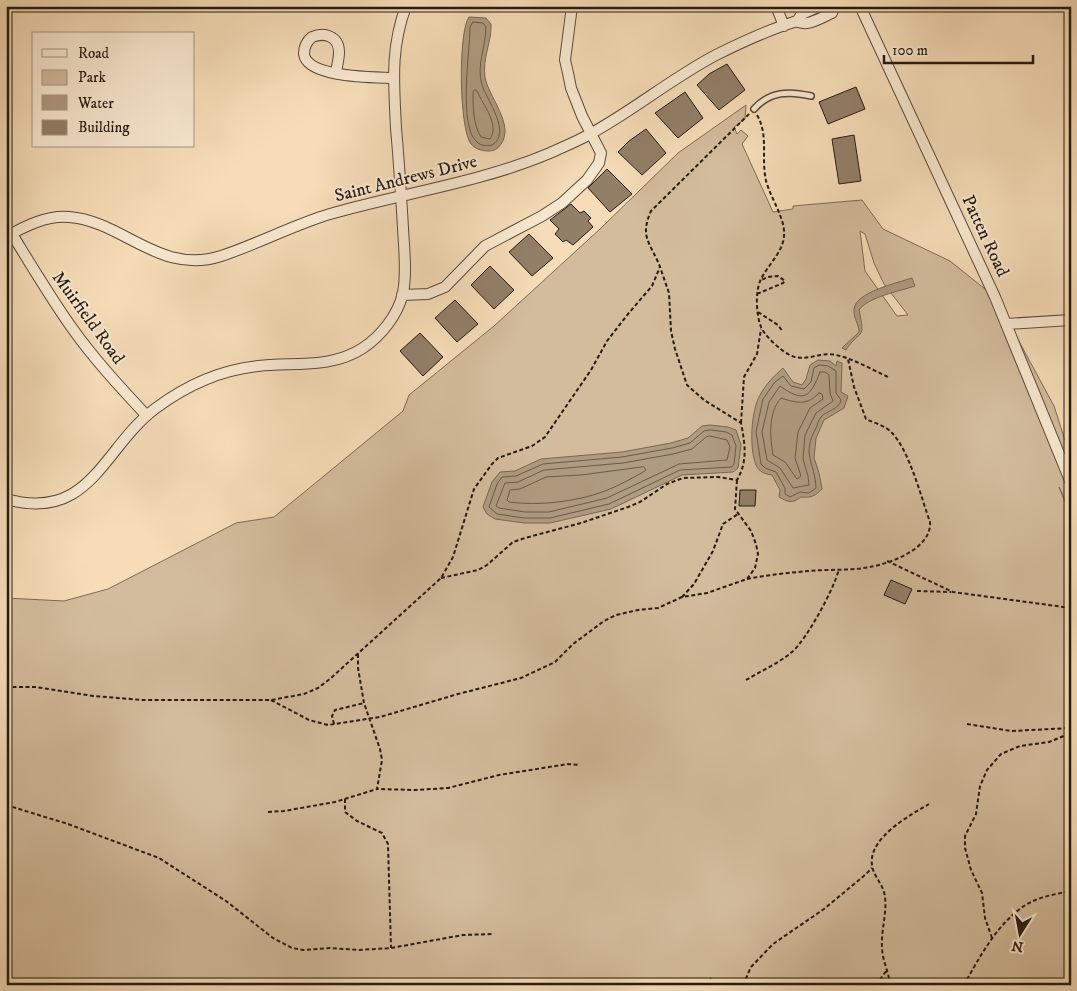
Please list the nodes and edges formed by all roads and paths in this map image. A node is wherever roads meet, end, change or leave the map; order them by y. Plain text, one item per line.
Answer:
1 (406, 6) edge
2 (572, 6) edge
3 (776, 6) edge
4 (820, 6) edge
5 (835, 6) edge
6 (860, 6) edge
7 (797, 22) junction
8 (784, 26) junction
9 (336, 72) dead end
10 (393, 78) junction
11 (812, 96) dead end
12 (754, 110) junction
13 (590, 134) junction
14 (401, 196) junction
15 (9, 236) edge
16 (660, 267) junction
17 (760, 281) junction
18 (757, 294) junction
19 (402, 295) junction
20 (758, 312) junction
21 (1071, 320) edge
22 (1006, 324) junction
23 (761, 328) junction
24 (784, 332) dead end
25 (847, 358) junction
26 (888, 377) dead end
27 (146, 416) junction
28 (741, 423) junction
29 (736, 480) junction
30 (1071, 483) edge
31 (6, 499) edge
32 (738, 514) junction
33 (887, 561) junction
34 (839, 569) junction
35 (441, 578) junction
36 (747, 579) junction
37 (918, 591) dead end
38 (953, 592) junction
39 (682, 596) junction
40 (1071, 608) edge
41 (358, 654) junction
42 (746, 680) dead end
43 (6, 686) edge
44 (271, 700) junction
45 (364, 704) junction
46 (369, 720) junction
47 (334, 724) junction
48 (967, 724) dead end
49 (1071, 728) edge
50 (1071, 733) edge
51 (580, 764) dead end
52 (377, 789) junction
53 (345, 800) junction
54 (929, 804) dead end
55 (6, 805) edge
56 (268, 812) dead end
57 (872, 868) junction
58 (1071, 891) edge
59 (492, 934) dead end
60 (992, 938) junction
61 (391, 948) junction
62 (887, 970) junction
63 (710, 978) dead end
64 (715, 985) edge
65 (743, 985) edge
66 (876, 985) edge
67 (890, 985) edge
68 (964, 985) edge

1 - 10 street
2 - 13 street
3 - 8 street
4 - 7 street, Saint Andrews Drive
5 - 7 street, Saint Andrews Drive
6 - 22 street, Patten Road
7 - 8 street, Saint Andrews Drive
8 - 13 street, Saint Andrews Drive
9 - 10 street
10 - 14 street
11 - 12 lane
12 - 16 path
12 - 17 path
13 - 14 street, Saint Andrews Drive
13 - 19 street
14 - 15 street, Saint Andrews Drive
14 - 19 street
15 - 27 street, Muirfield Road
16 - 28 path
16 - 35 path
17 - 18 path
17 - 18 path
18 - 20 path
19 - 27 street
20 - 23 path
20 - 24 path
21 - 22 street
22 - 30 street, Patten Road
23 - 25 path
23 - 28 path
25 - 26 path
25 - 33 path
27 - 31 street
28 - 29 path
29 - 32 path
29 - 35 path
32 - 36 path
32 - 39 path
33 - 34 path
33 - 38 path
34 - 36 path
34 - 42 path
35 - 41 path
36 - 39 path
37 - 38 path
38 - 40 path
39 - 46 path
41 - 44 path
41 - 45 path
43 - 44 path
44 - 47 path
45 - 46 path
45 - 47 path
46 - 47 path
46 - 52 path
48 - 49 path
50 - 60 path
51 - 52 path
52 - 53 path
53 - 56 path
53 - 61 path
54 - 57 path
55 - 61 path
57 - 62 path
57 - 65 path
58 - 60 path
59 - 61 path
60 - 68 path
62 - 66 path
62 - 67 path
63 - 64 path

